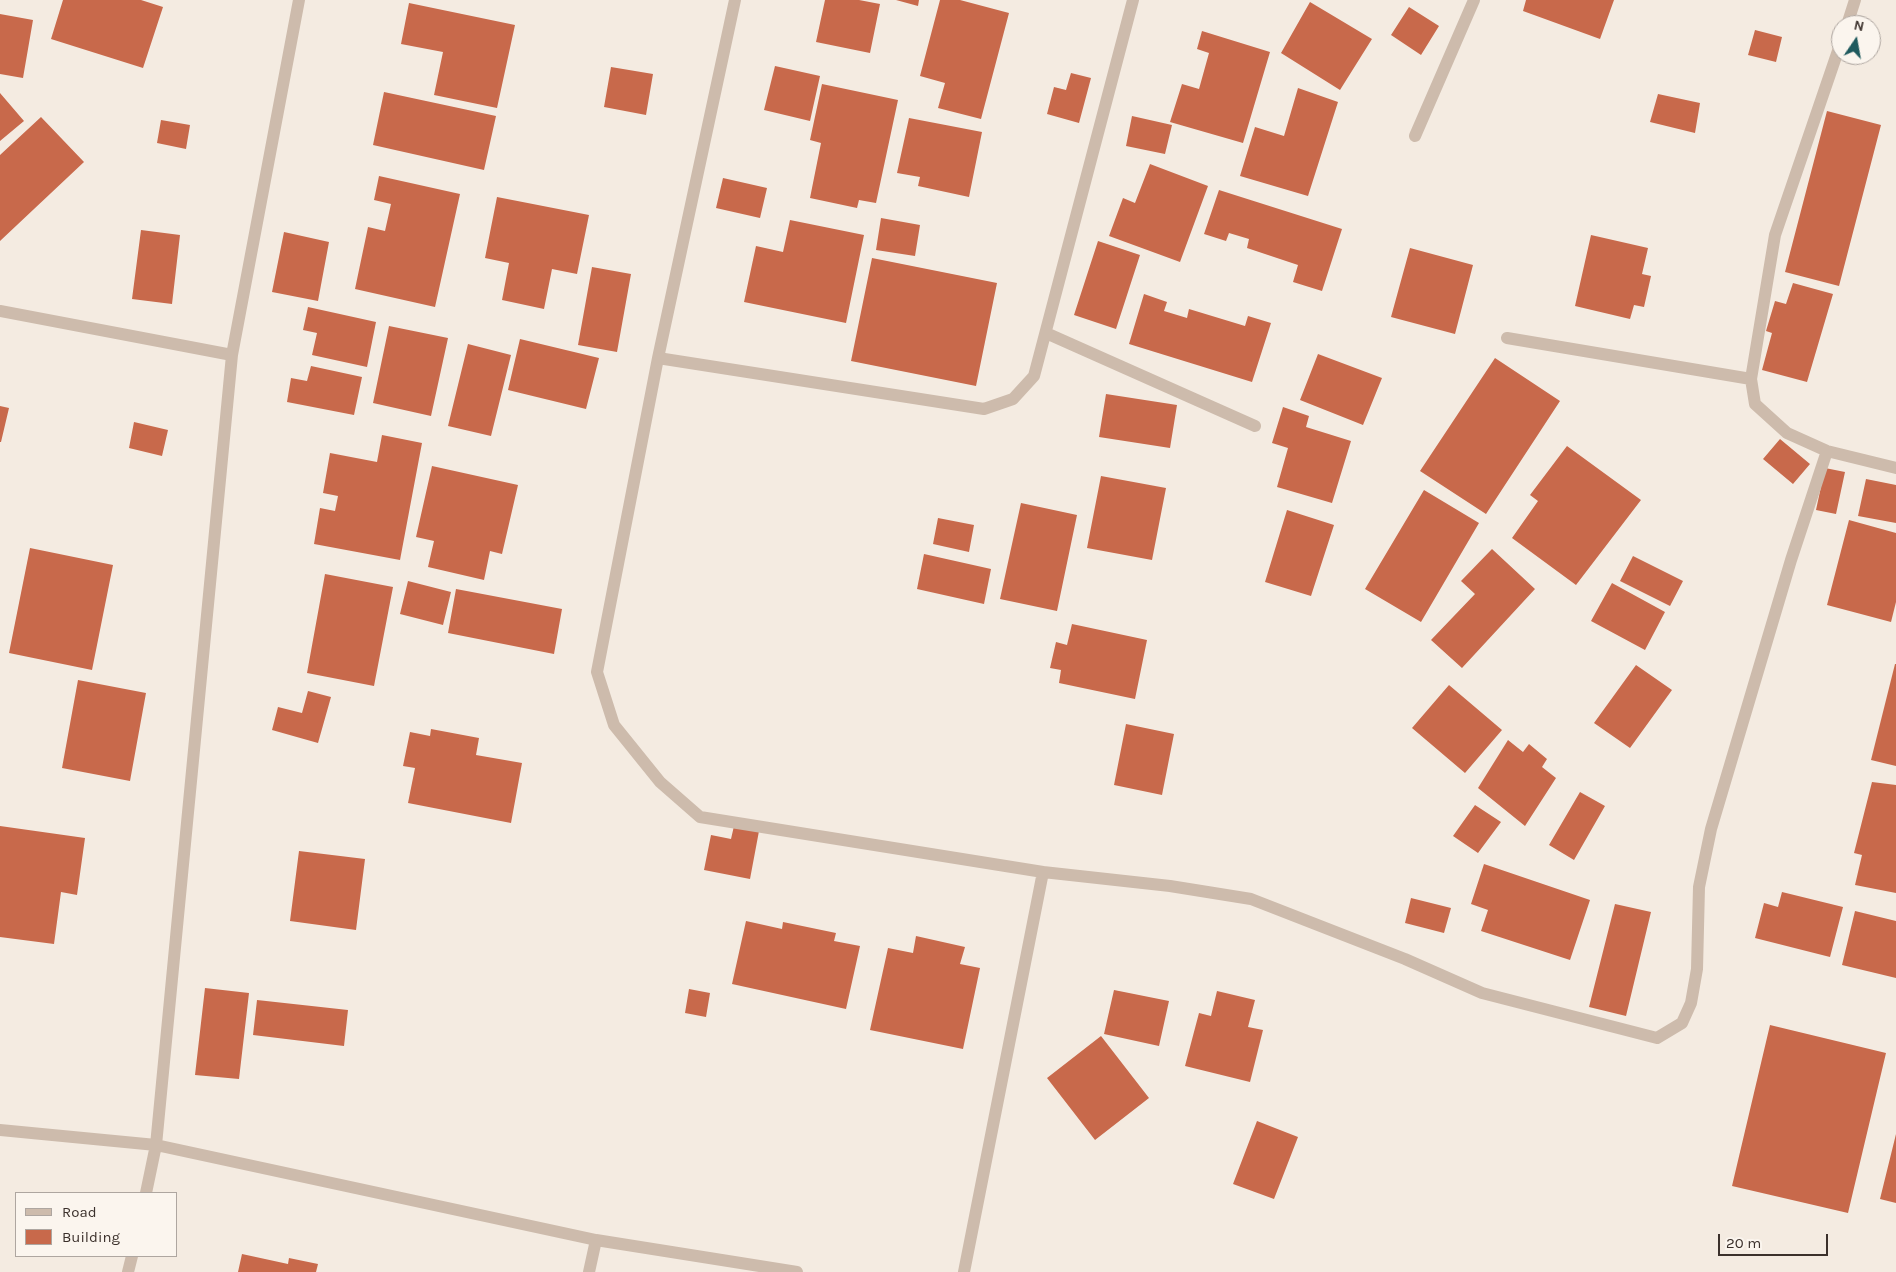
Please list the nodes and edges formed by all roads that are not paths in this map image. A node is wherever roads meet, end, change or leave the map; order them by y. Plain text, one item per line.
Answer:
1 (299, 0) edge
2 (735, 0) edge
3 (1133, 0) edge
4 (1474, 0) edge
5 (1855, 0) edge
6 (1850, 15) edge
7 (1833, 65) edge
8 (1416, 136) dead end
9 (0, 312) edge
10 (1046, 333) junction
11 (1507, 338) dead end
12 (232, 355) junction
13 (658, 358) junction
14 (1751, 380) junction
15 (1254, 426) dead end
16 (1827, 451) junction
17 (1896, 468) edge
18 (1043, 872) junction
19 (0, 1130) edge
20 (156, 1145) junction
21 (146, 1192) edge
22 (596, 1240) junction
23 (132, 1257) edge
24 (128, 1272) edge
25 (589, 1272) edge
26 (797, 1272) edge
27 (964, 1272) edge

1 - 12 street
2 - 13 street
3 - 10 street
4 - 8 street
5 - 6 street
7 - 14 street
9 - 12 street
10 - 13 street
10 - 15 street
11 - 14 street
12 - 20 street
13 - 18 street
14 - 16 street
16 - 17 street
16 - 18 street
18 - 27 street
19 - 20 street
20 - 21 street
20 - 22 street
22 - 25 street
22 - 26 street
23 - 24 street

